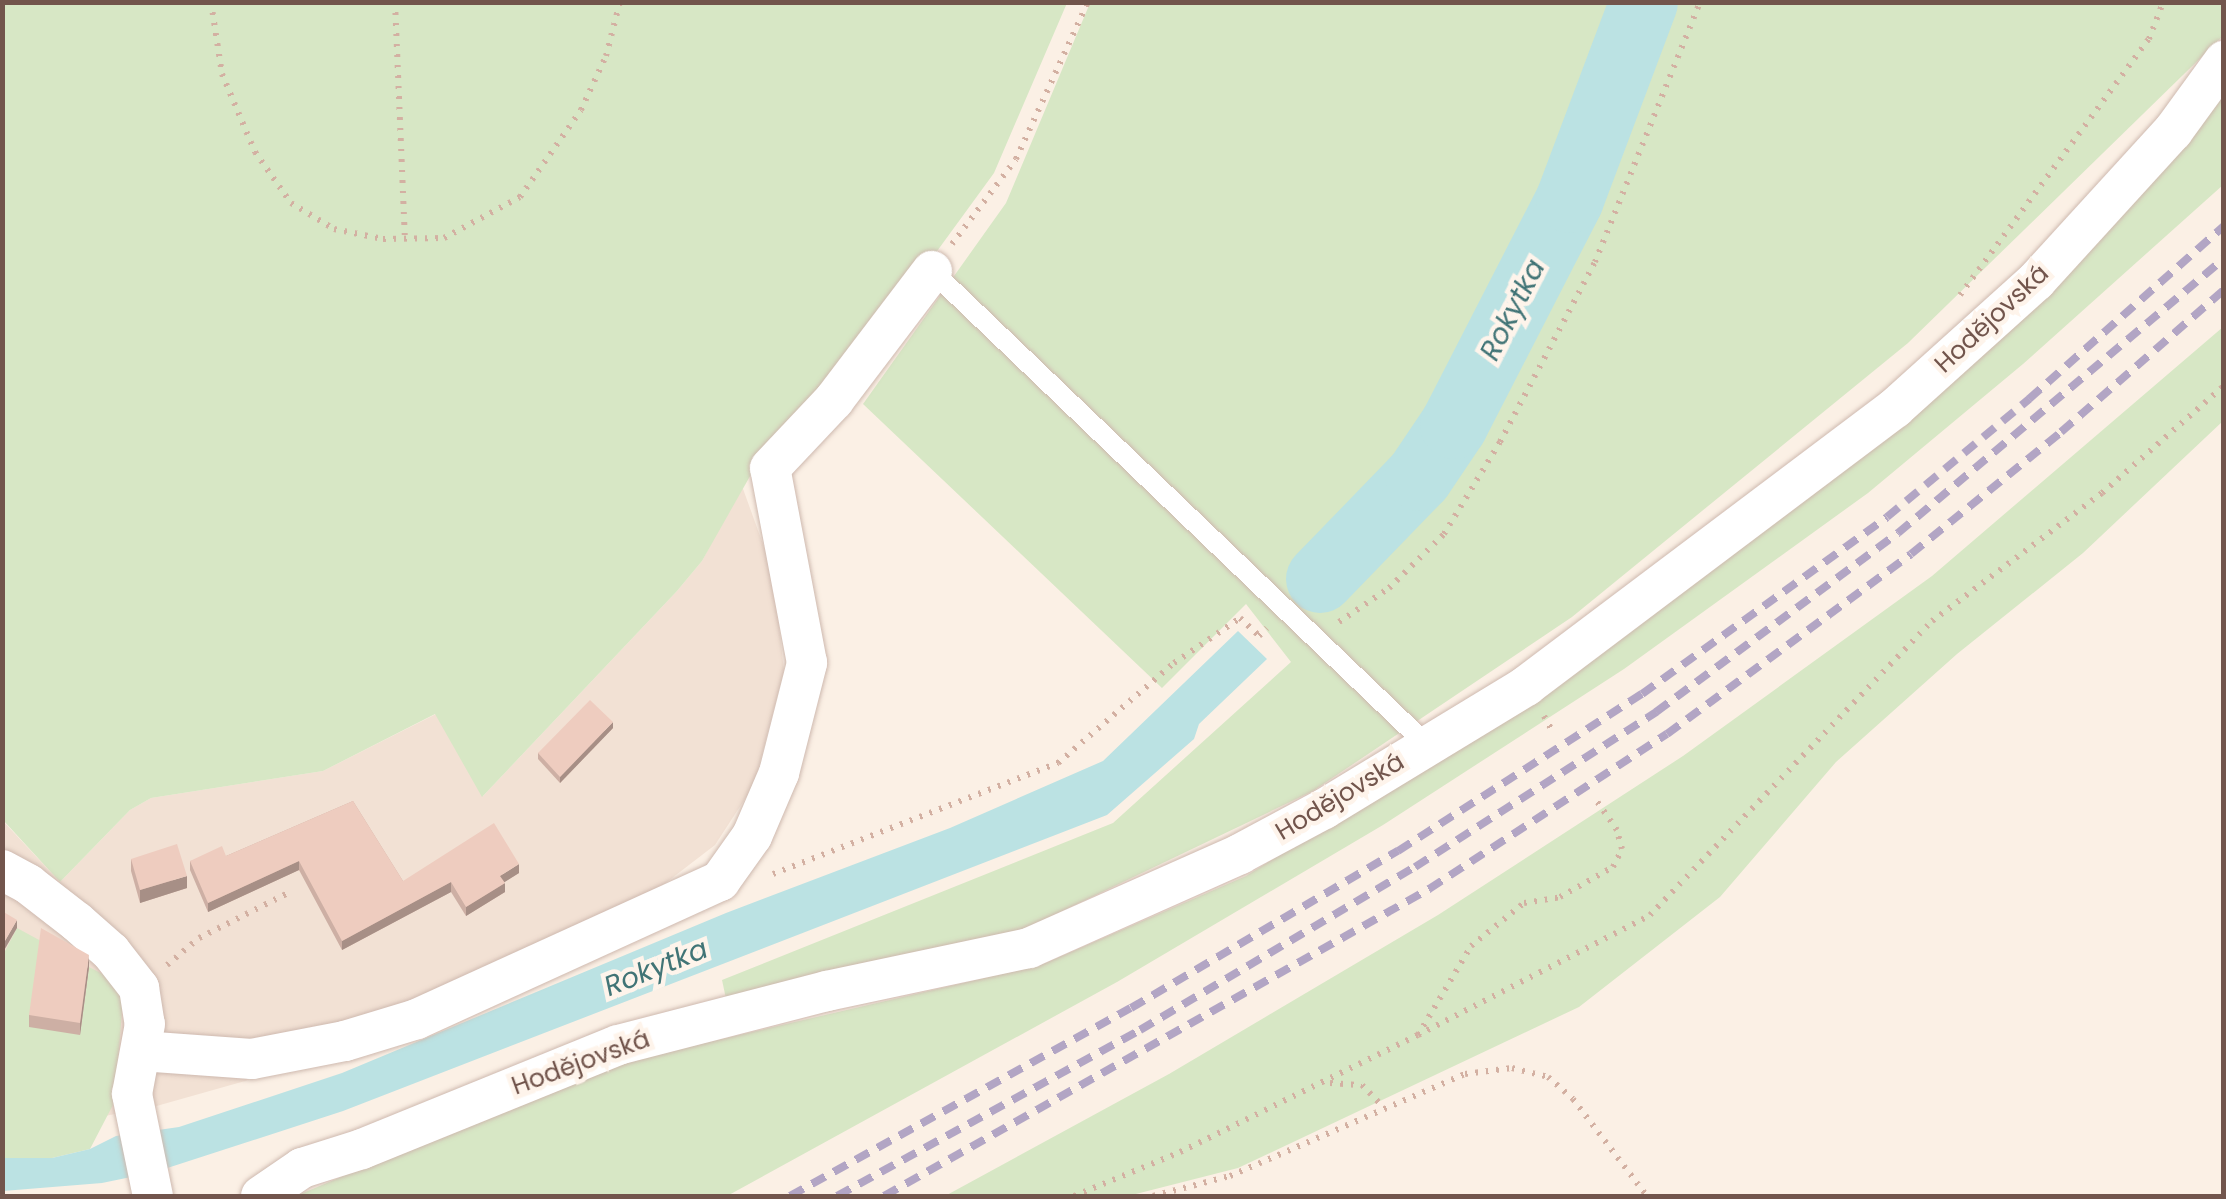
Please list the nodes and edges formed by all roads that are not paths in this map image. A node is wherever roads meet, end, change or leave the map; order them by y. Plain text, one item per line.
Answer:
1 (2224, 61) edge
2 (932, 271) joint
3 (1427, 745) junction
4 (2, 870) edge
5 (141, 1051) junction
6 (152, 1193) edge
7 (261, 1196) edge

1 - 3 street, Hodějovská
2 - 3 lane
2 - 5 street
3 - 7 street, Hodějovská
4 - 5 street
5 - 6 street

